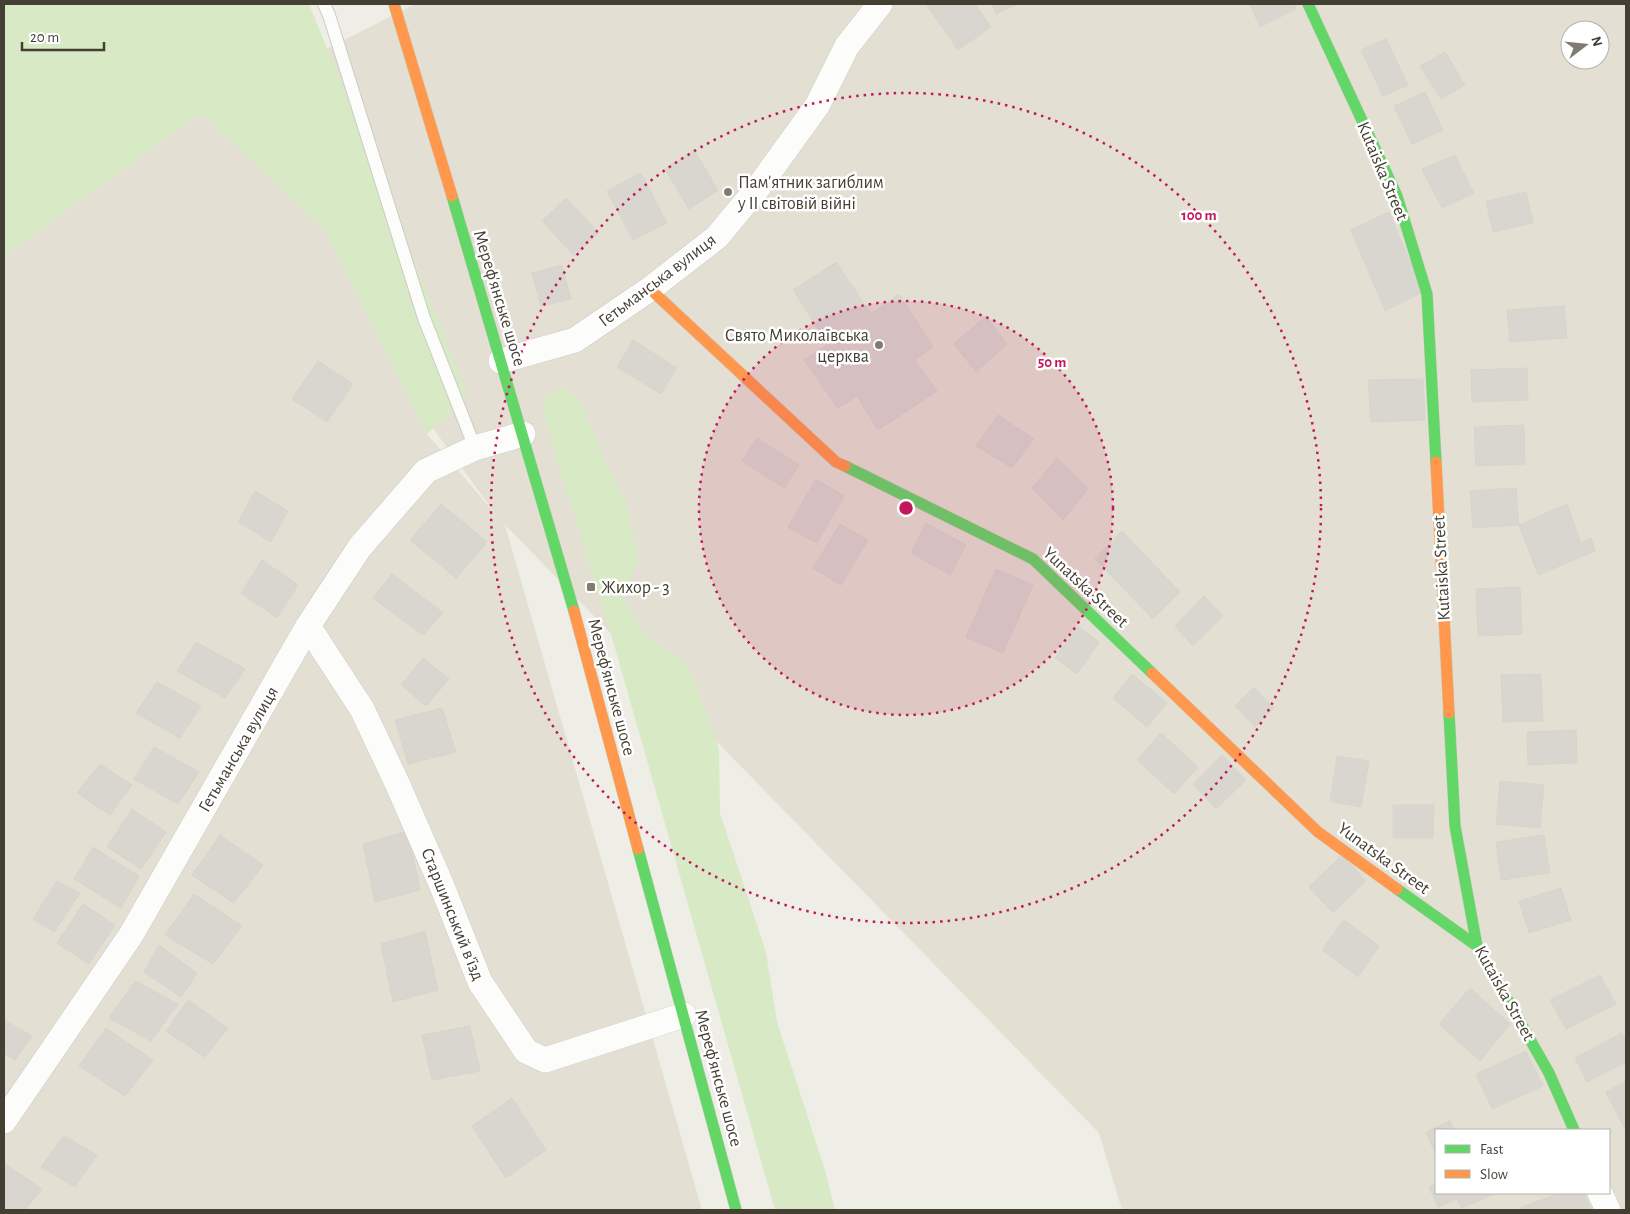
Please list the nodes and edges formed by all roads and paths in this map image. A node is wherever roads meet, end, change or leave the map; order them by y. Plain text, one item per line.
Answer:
1 (324, 4) edge
2 (394, 4) edge
3 (880, 4) edge
4 (1308, 4) edge
5 (650, 289) junction
6 (501, 361) junction
7 (523, 434) junction
8 (475, 448) junction
9 (308, 626) junction
10 (1477, 946) junction
11 (684, 1015) junction
12 (4, 1121) edge
13 (1574, 1129) edge
14 (1600, 1194) edge
15 (736, 1210) edge
16 (1608, 1210) edge

1 - 8 lane
2 - 6 main road, Мереф'янське шосе
3 - 5 street, Гетьманська вулиця
4 - 10 main road, Kutaiska Street
5 - 6 street, Гетьманська вулиця
5 - 10 main road, Yunatska Street
6 - 7 main road, Мереф'янське шосе
7 - 8 street, Гетьманська вулиця
7 - 11 main road, Мереф'янське шосе
8 - 9 street, Гетьманська вулиця
9 - 11 street, Старшинський в’їзд
9 - 12 street, Гетьманська вулиця
10 - 13 main road, Kutaiska Street
11 - 15 main road, Мереф'янське шосе
14 - 16 street

